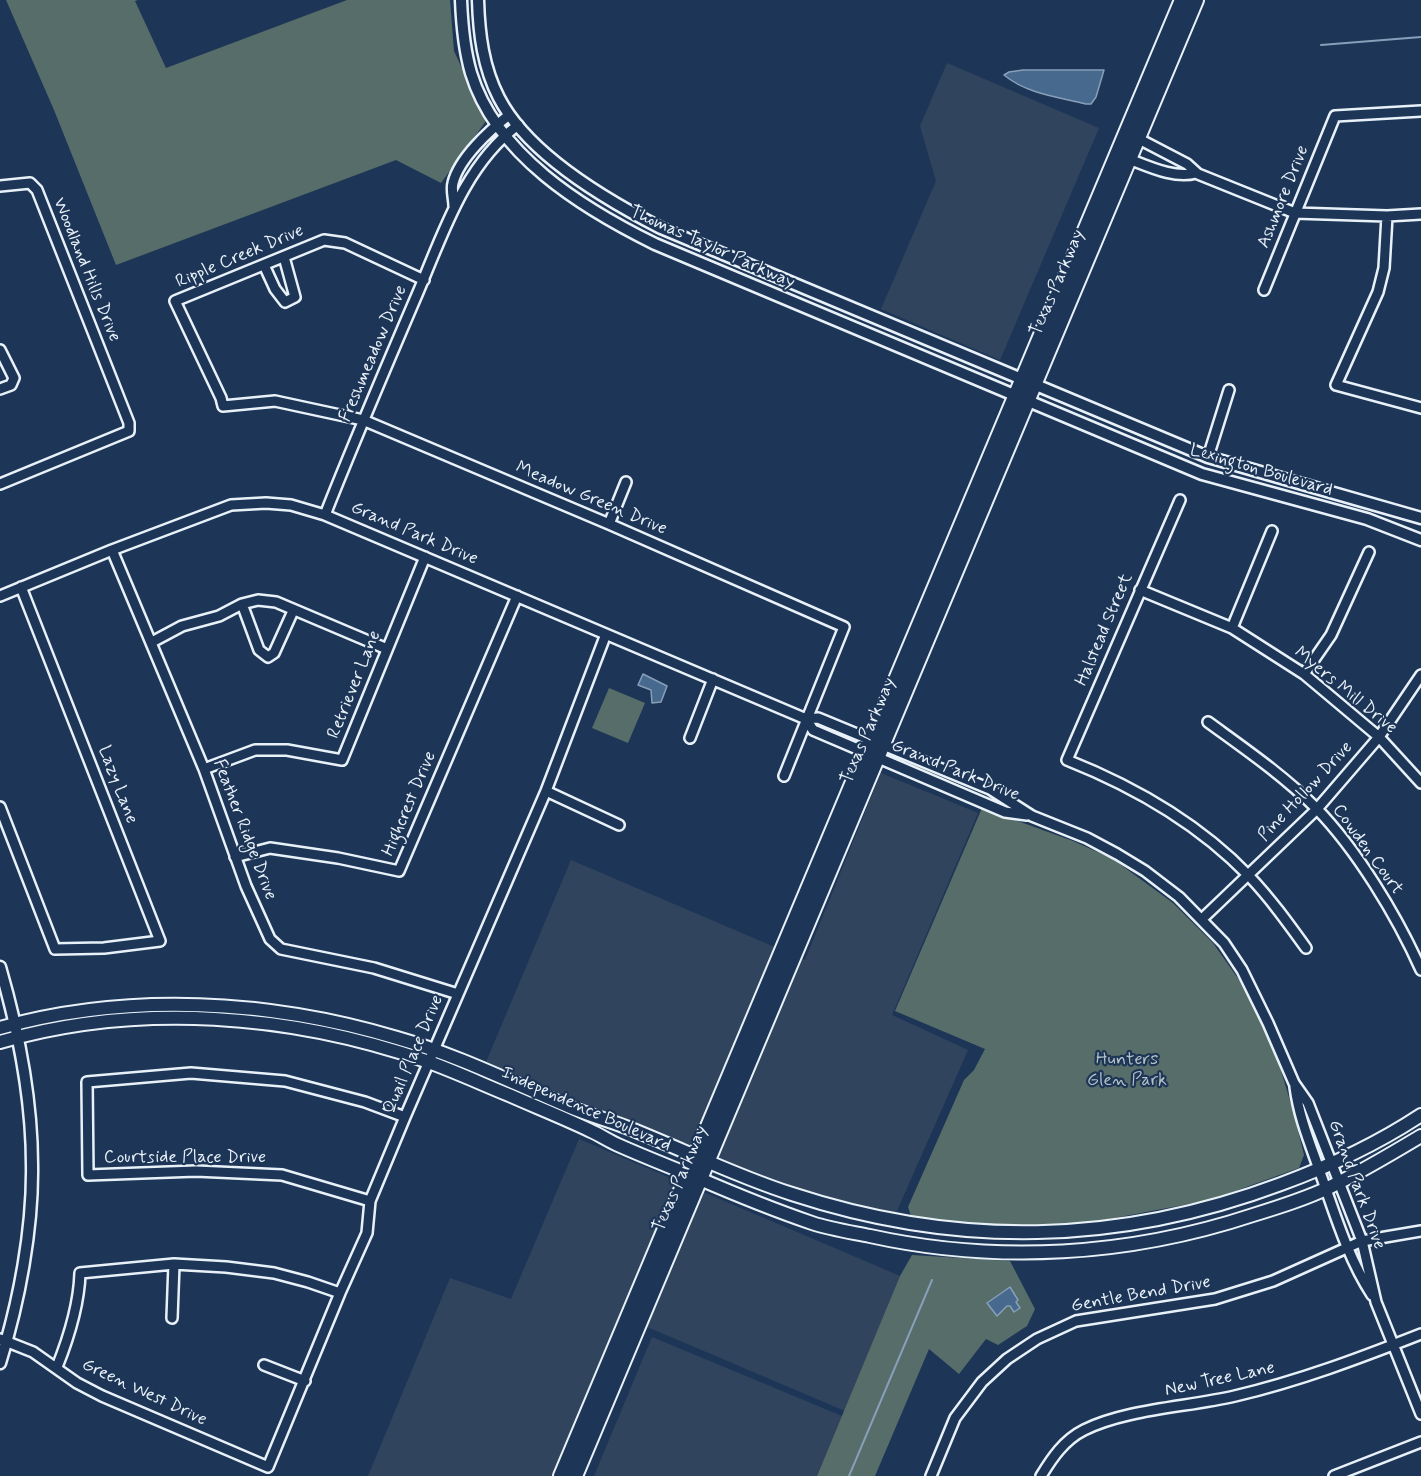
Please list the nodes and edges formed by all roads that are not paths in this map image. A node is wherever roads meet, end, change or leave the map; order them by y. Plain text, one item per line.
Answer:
1 (460, 0) edge
2 (478, 0) edge
3 (1182, 0) edge
4 (1196, 0) edge
5 (1421, 111) edge
6 (509, 114) junction
7 (497, 125) junction
8 (518, 125) junction
9 (505, 136) junction
10 (1133, 136) junction
11 (1130, 159) junction
12 (1196, 173) junction
13 (0, 186) edge
14 (454, 206) junction
15 (1295, 213) junction
16 (1421, 214) edge
17 (1387, 216) junction
18 (284, 257) junction
19 (264, 265) junction
20 (424, 280) junction
21 (1264, 290) dead end
22 (903, 330) junction
23 (896, 345) junction
24 (0, 350) edge
25 (1029, 382) junction
26 (0, 389) edge
27 (1229, 390) dead end
28 (1022, 397) junction
29 (223, 406) joint
30 (1421, 408) edge
31 (363, 420) junction
32 (1181, 446) junction
33 (1208, 457) junction
34 (1174, 463) junction
35 (626, 482) dead end
36 (0, 484) edge
37 (1336, 494) junction
38 (1180, 500) dead end
39 (1332, 510) junction
40 (325, 514) junction
41 (1421, 518) edge
42 (609, 524) junction
43 (1272, 531) dead end
44 (1421, 540) edge
45 (112, 550) junction
46 (1369, 552) dead end
47 (425, 557) junction
48 (21, 587) junction
49 (1140, 590) junction
50 (0, 596) edge
51 (517, 596) junction
52 (242, 604) junction
53 (293, 611) junction
54 (1232, 628) junction
55 (606, 634) junction
56 (152, 642) junction
57 (387, 649) junction
58 (1304, 674) junction
59 (1421, 675) edge
60 (713, 679) junction
61 (806, 719) junction
62 (1208, 722) dead end
63 (1379, 737) junction
64 (690, 738) dead end
65 (874, 749) junction
66 (204, 769) junction
67 (784, 776) dead end
68 (1421, 783) edge
69 (546, 791) junction
70 (0, 807) edge
71 (1317, 809) junction
72 (1032, 816) junction
73 (619, 825) dead end
74 (235, 857) junction
75 (816, 872) junction
76 (1248, 876) junction
77 (819, 898) junction
78 (1202, 919) junction
79 (1306, 948) dead end
80 (776, 965) junction
81 (0, 967) edge
82 (1421, 970) edge
83 (458, 994) junction
84 (778, 995) junction
85 (156, 1012) junction
86 (13, 1024) junction
87 (0, 1028) edge
88 (17, 1037) junction
89 (0, 1042) edge
90 (432, 1056) junction
91 (1294, 1083) junction
92 (574, 1109) junction
93 (1421, 1115) edge
94 (405, 1117) junction
95 (574, 1123) junction
96 (1421, 1136) edge
97 (702, 1158) junction
98 (1333, 1164) junction
99 (1319, 1170) junction
100 (694, 1177) junction
101 (1340, 1182) junction
102 (1326, 1189) junction
103 (370, 1201) junction
104 (896, 1222) junction
105 (1137, 1224) junction
106 (1421, 1231) edge
107 (890, 1241) junction
108 (1362, 1241) junction
109 (1140, 1244) junction
110 (1346, 1247) junction
111 (174, 1264) junction
112 (340, 1293) junction
113 (1376, 1302) junction
114 (172, 1318) dead end
115 (1421, 1334) edge
116 (3, 1340) edge
117 (1394, 1345) junction
118 (609, 1361) junction
119 (0, 1363) edge
120 (264, 1365) dead end
121 (57, 1367) junction
122 (305, 1381) junction
123 (611, 1389) junction
124 (1421, 1414) edge
125 (1421, 1442) edge
126 (246, 1457) joint
127 (561, 1476) edge
128 (575, 1476) edge
129 (930, 1476) edge
130 (1041, 1476) edge
131 (1334, 1476) edge

1 - 7 street, Thomas Taylor Parkway
2 - 6 street, Thomas Taylor Parkway
3 - 10 main road, Texas Parkway
4 - 10 main road, Texas Parkway
5 - 15 street, Ashmore Drive
6 - 7 street, Freshmeadow Drive
6 - 8 street, Thomas Taylor Parkway
7 - 9 street, Thomas Taylor Parkway
7 - 14 street, Freshmeadow Drive
8 - 9 street, Freshmeadow Drive
8 - 22 street, Thomas Taylor Parkway
9 - 14 street, Freshmeadow Drive
9 - 23 street, Thomas Taylor Parkway
10 - 11 main road, Texas Parkway
10 - 12 street
10 - 25 main road, Texas Parkway
11 - 12 street
11 - 25 main road, Texas Parkway
12 - 15 street
13 - 36 street, Woodland Hills Drive
14 - 20 street, Freshmeadow Drive
15 - 17 street
15 - 21 street, Ashmore Drive
16 - 17 street
17 - 30 street
18 - 19 street, Ripple Creek Drive
18 - 19 street
18 - 20 street, Ripple Creek Drive
19 - 29 street, Ripple Creek Drive
20 - 31 street, Freshmeadow Drive
22 - 23 street
22 - 25 street, Thomas Taylor Parkway
23 - 28 street, Thomas Taylor Parkway
24 - 26 street
25 - 28 main road, Texas Parkway
25 - 32 street, Lexington Boulevard
27 - 33 street
28 - 34 street, Lexington Boulevard
28 - 65 main road, Texas Parkway
29 - 31 street, Meadow Green Drive
31 - 40 street, Freshmeadow Drive
31 - 42 street, Meadow Green Drive
32 - 33 street, Lexington Boulevard
32 - 34 street
33 - 37 street, Lexington Boulevard
34 - 39 street, Lexington Boulevard
35 - 42 street
37 - 39 street
37 - 41 street, Lexington Boulevard
38 - 49 street, Halstead Street
39 - 44 street, Lexington Boulevard
40 - 45 street, Grand Park Drive
40 - 47 street, Grand Park Drive
42 - 61 street, Meadow Green Drive
43 - 54 street
45 - 48 street, Grand Park Drive
45 - 56 street, Feather Ridge Drive
46 - 58 street
47 - 51 street, Grand Park Drive
47 - 57 street, Retriever Lane
48 - 50 street, Grand Park Drive
48 - 70 street, Lazy Lane
49 - 54 street, Myers Mill Drive
49 - 76 street, Halstead Street
51 - 55 street, Grand Park Drive
51 - 74 street, Highcrest Drive
52 - 53 street
52 - 53 street
52 - 56 street
53 - 57 street
54 - 58 street, Myers Mill Drive
55 - 60 street, Grand Park Drive
55 - 69 street, Quail Place Drive
56 - 66 street, Feather Ridge Drive
57 - 66 street, Retriever Lane
58 - 63 street, Myers Mill Drive
59 - 63 street, Pine Hollow Drive
60 - 61 street, Grand Park Drive
60 - 64 street
61 - 65 street, Grand Park Drive
61 - 67 street
62 - 71 street, Cowden Court
63 - 68 street, Myers Mill Drive
63 - 71 street, Pine Hollow Drive
65 - 72 street, Grand Park Drive
65 - 72 street, Grand Park Drive
65 - 75 main road, Texas Parkway
65 - 77 main road, Texas Parkway
66 - 74 street, Feather Ridge Drive
69 - 73 street
69 - 83 street, Quail Place Drive
71 - 76 street, Pine Hollow Drive
71 - 82 street, Cowden Court
72 - 78 street, Grand Park Drive
74 - 83 street, Feather Ridge Drive
75 - 77 main road
75 - 80 main road, Texas Parkway
76 - 78 street, Pine Hollow Drive
76 - 79 street
77 - 84 main road, Texas Parkway
78 - 91 street, Grand Park Drive
80 - 84 main road
80 - 97 main road, Texas Parkway
81 - 86 street
83 - 90 street, Quail Place Drive
84 - 97 main road, Texas Parkway
85 - 86 main road, Independence Boulevard
85 - 88 main road, Independence Boulevard
85 - 90 main road, Independence Boulevard
86 - 87 main road, Independence Boulevard
86 - 88 street
88 - 89 main road, Independence Boulevard
88 - 116 street
90 - 92 main road, Independence Boulevard
90 - 94 street, Quail Place Drive
90 - 95 main road, Independence Boulevard
91 - 98 street, Grand Park Drive
91 - 99 street, Grand Park Drive
92 - 95 main road
92 - 97 main road, Independence Boulevard
93 - 98 main road, Independence Boulevard
94 - 103 street, Quail Place Drive
94 - 103 street, Courtside Place Drive
95 - 100 main road, Independence Boulevard
96 - 101 main road, Independence Boulevard
97 - 100 main road, Texas Parkway
97 - 104 main road, Independence Boulevard
98 - 99 main road, Independence Boulevard
98 - 101 street, Grand Park Drive
99 - 102 street, Grand Park Drive
99 - 105 main road, Independence Boulevard
100 - 107 main road, Independence Boulevard
100 - 118 main road, Texas Parkway
100 - 123 main road, Texas Parkway
101 - 102 main road, Independence Boulevard
101 - 108 street, Grand Park Drive
102 - 109 main road, Independence Boulevard
102 - 110 street, Grand Park Drive
103 - 112 street, Quail Place Drive
104 - 105 main road, Independence Boulevard
104 - 107 main road
105 - 109 main road
106 - 108 street, Gentle Bend Drive
107 - 109 main road, Independence Boulevard
108 - 110 street, Gentle Bend Drive
108 - 113 street, Grand Park Drive
110 - 113 street, Grand Park Drive
110 - 129 street, Gentle Bend Drive
111 - 112 street
111 - 114 street
111 - 121 street
112 - 122 street, Quail Place Drive
113 - 117 street, Grand Park Drive
115 - 117 street, New Tree Lane
116 - 119 street
116 - 121 street, Green West Drive
117 - 124 street, Grand Park Drive
117 - 130 street, New Tree Lane
118 - 123 main road
118 - 127 main road, Texas Parkway
120 - 122 street
121 - 126 street, Green West Drive
122 - 126 street, Quail Place Drive
123 - 128 main road, Texas Parkway
125 - 131 street

